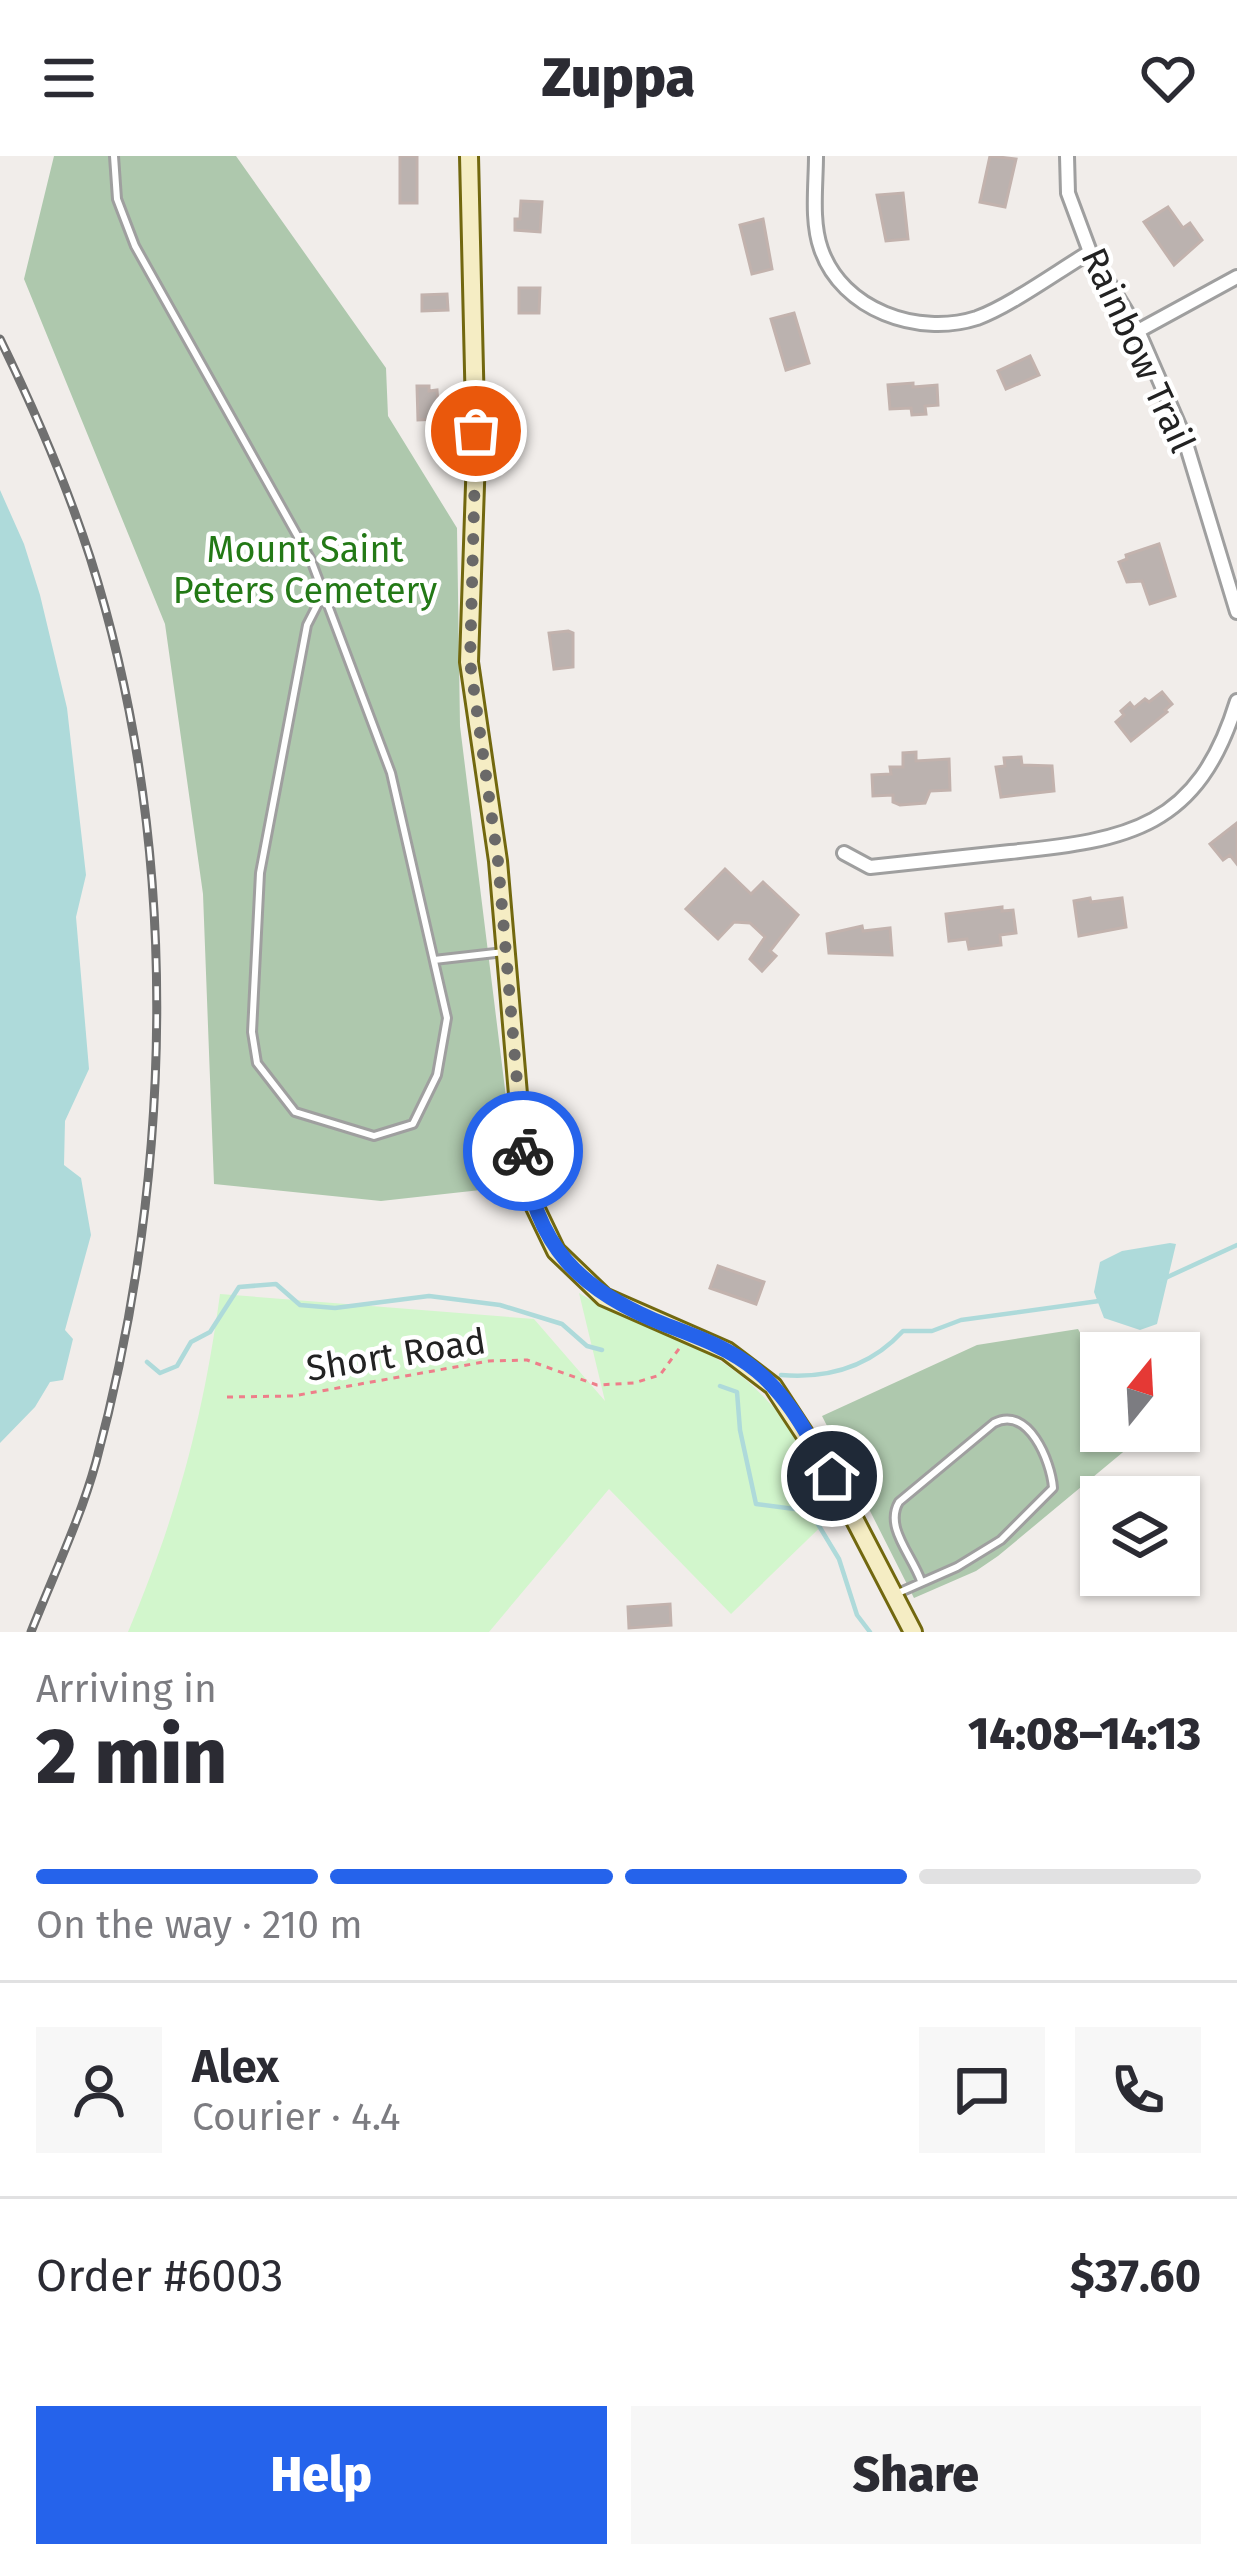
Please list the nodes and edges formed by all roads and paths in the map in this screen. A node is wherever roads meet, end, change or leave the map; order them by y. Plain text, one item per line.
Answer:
1 (114, 156) edge
2 (469, 156) edge
3 (816, 156) edge
4 (1067, 156) edge
5 (1090, 252) junction
6 (1237, 277) edge
7 (1138, 332) junction
8 (325, 590) junction
9 (1237, 612) edge
10 (1237, 701) edge
11 (844, 853) dead end
12 (507, 951) junction
13 (434, 960) junction
14 (688, 1333) junction
15 (227, 1397) dead end
16 (921, 1581) junction
17 (895, 1595) junction
18 (913, 1632) edge

1 - 8 lane
2 - 12 main road
3 - 5 street
4 - 5 street, Rainbow Trail
5 - 7 street, Rainbow Trail
6 - 7 street
7 - 9 street, Rainbow Trail
8 - 13 lane
8 - 13 lane
10 - 11 street
12 - 13 lane
12 - 14 main road
14 - 15 path, Short Road
14 - 17 main road
16 - 16 lane
16 - 17 lane
17 - 18 main road

